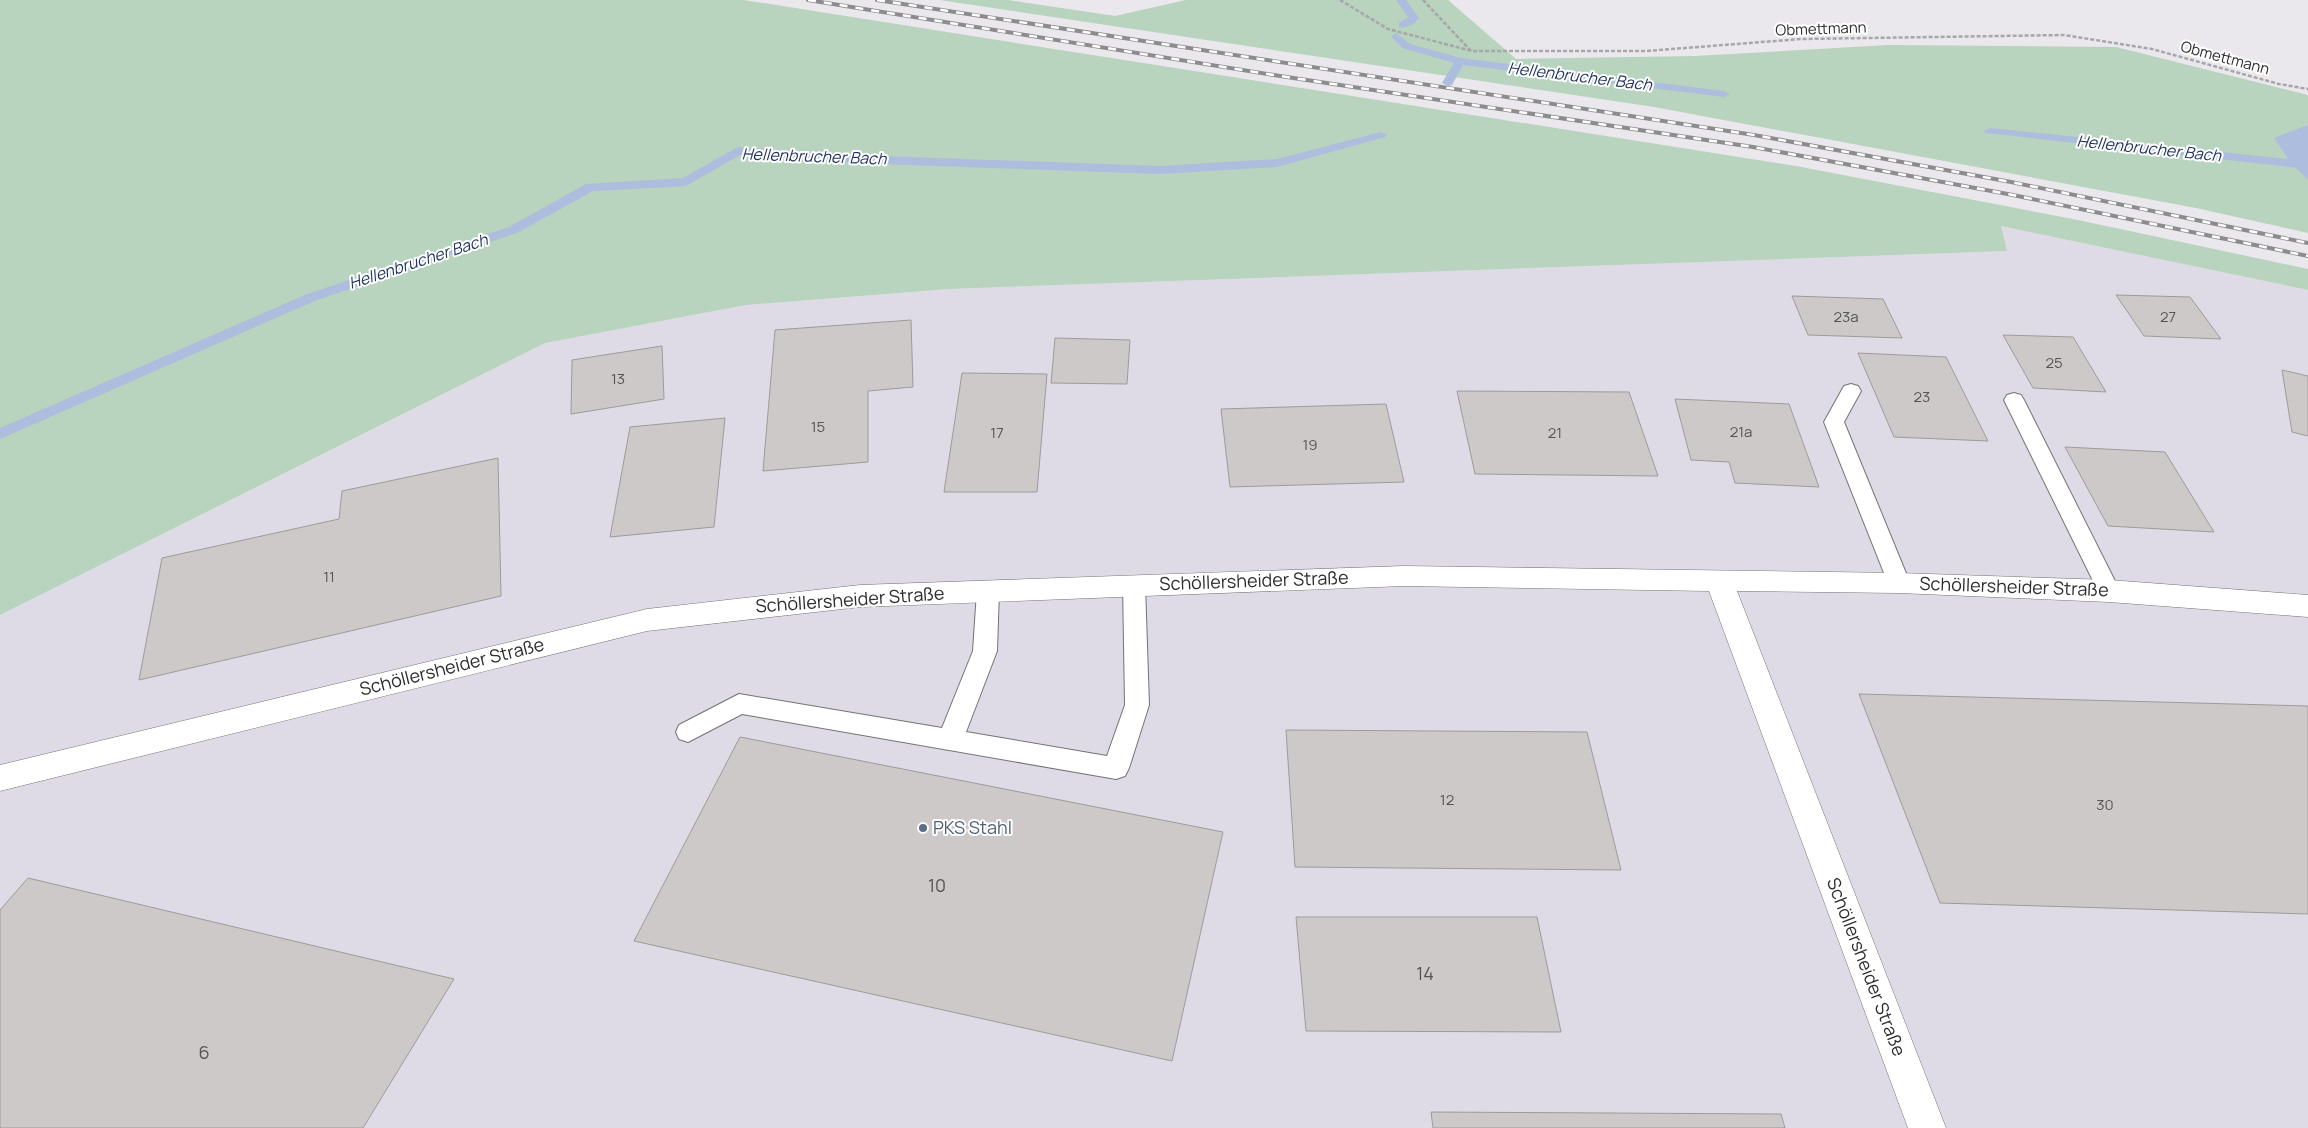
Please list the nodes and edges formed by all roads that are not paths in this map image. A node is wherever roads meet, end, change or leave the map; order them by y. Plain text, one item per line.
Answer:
1 (1851, 391) dead end
2 (2014, 400) dead end
3 (1719, 581) junction
4 (1898, 583) junction
5 (1134, 585) junction
6 (988, 591) junction
7 (2109, 591) junction
8 (2308, 606) edge
9 (688, 732) dead end
10 (950, 740) junction
11 (0, 778) edge
12 (1927, 1128) edge

1 - 4 lane
2 - 7 lane
3 - 4 street, Schöllersheider Straße
3 - 5 street, Schöllersheider Straße
3 - 12 street, Schöllersheider Straße
4 - 7 street, Schöllersheider Straße
5 - 6 street, Schöllersheider Straße
5 - 10 lane
6 - 10 lane
6 - 11 street, Schöllersheider Straße
7 - 8 street, Schöllersheider Straße
9 - 10 lane

